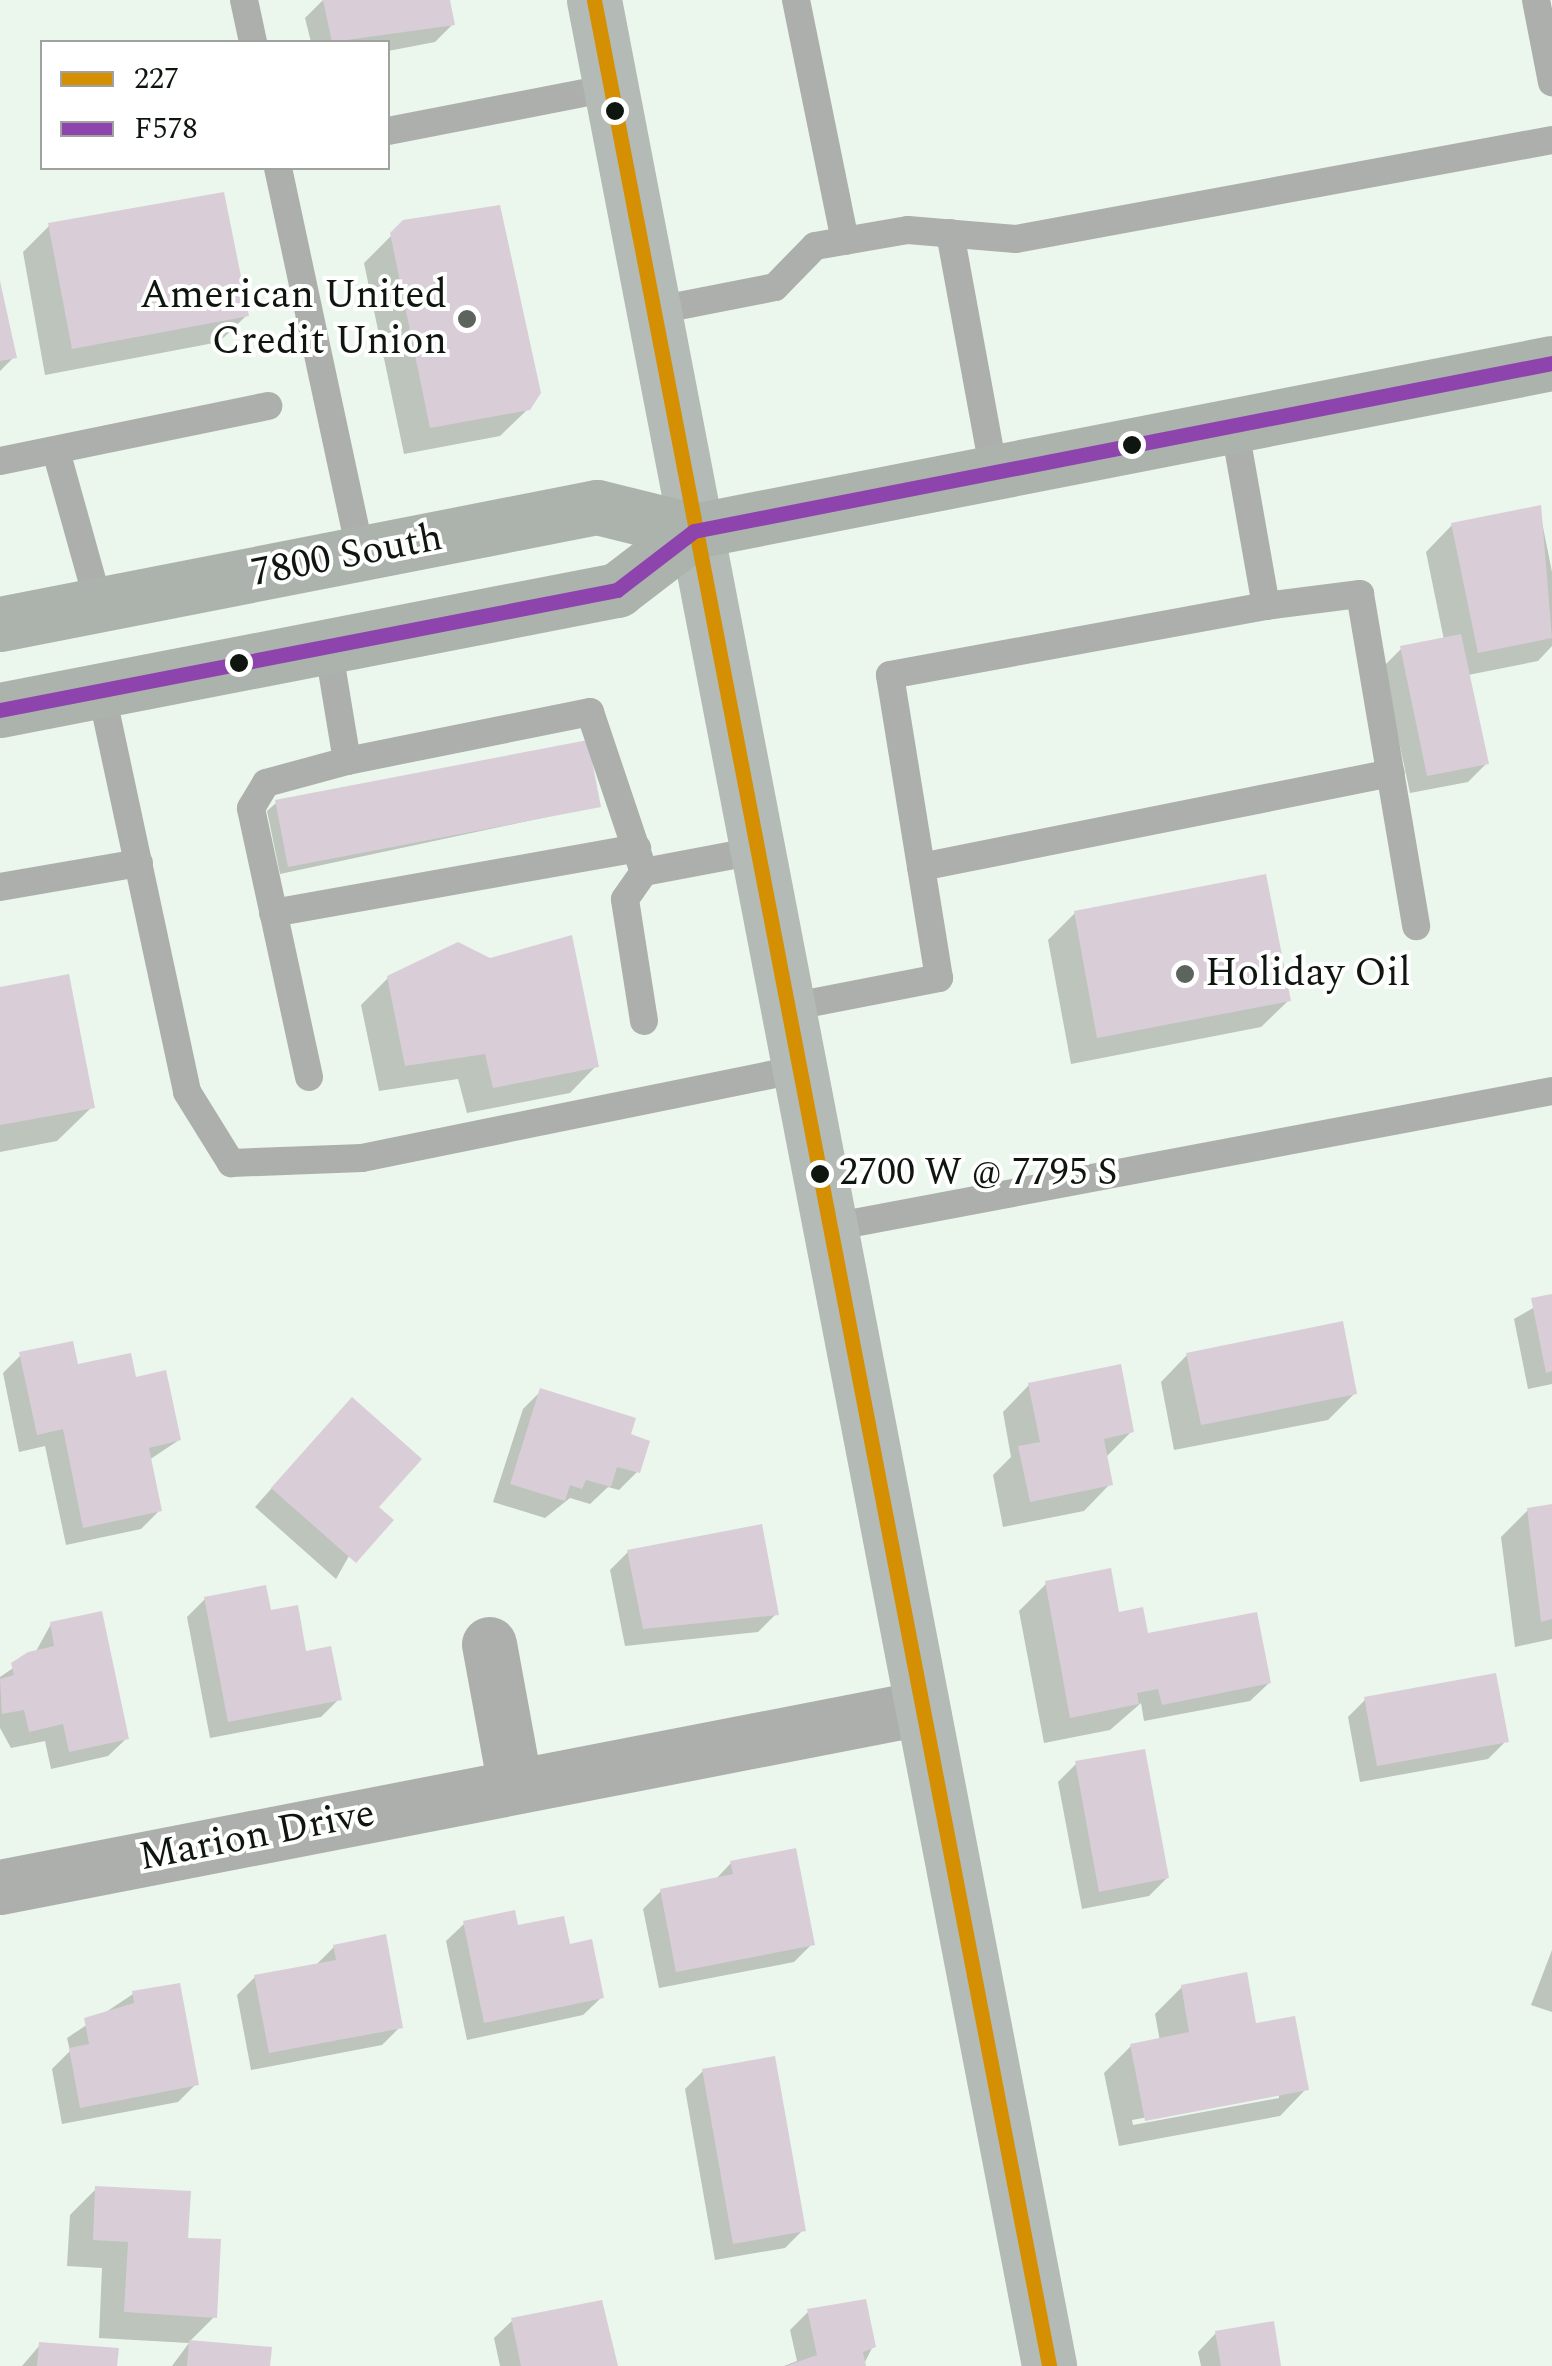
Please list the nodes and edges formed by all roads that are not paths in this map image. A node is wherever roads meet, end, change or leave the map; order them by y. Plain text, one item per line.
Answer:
1 (244, 0) edge
2 (594, 0) edge
3 (796, 0) edge
4 (1536, 0) edge
5 (253, 40) edge
6 (1552, 82) edge
7 (610, 88) junction
8 (390, 131) edge
9 (1552, 140) edge
10 (278, 170) edge
11 (950, 233) junction
12 (846, 241) junction
13 (653, 311) junction
14 (1552, 363) edge
15 (268, 406) dead end
16 (1234, 426) junction
17 (56, 451) junction
18 (0, 462) edge
19 (994, 472) junction
20 (694, 530) junction
21 (362, 554) junction
22 (99, 605) junction
23 (1266, 606) junction
24 (0, 624) edge
25 (328, 646) junction
26 (101, 690) junction
27 (0, 710) edge
28 (348, 761) junction
29 (1391, 773) junction
30 (755, 851) junction
31 (641, 860) junction
32 (140, 863) junction
33 (921, 866) junction
34 (0, 887) edge
35 (273, 913) junction
36 (1416, 926) dead end
37 (784, 1008) junction
38 (644, 1021) dead end
39 (795, 1070) junction
40 (309, 1077) dead end
41 (1552, 1091) edge
42 (826, 1228) junction
43 (489, 1644) dead end
44 (921, 1708) junction
45 (515, 1786) junction
46 (0, 1886) edge
47 (1049, 2366) edge

1 - 5 lane
2 - 7 main road
3 - 12 lane
4 - 6 lane
7 - 8 lane
7 - 13 main road
9 - 11 lane
10 - 21 lane
11 - 12 lane
11 - 19 lane
12 - 13 lane
13 - 20 main road
14 - 16 main road, 7800 South
15 - 17 lane
16 - 19 main road, 7800 South
16 - 23 lane
17 - 18 lane
17 - 22 lane
19 - 20 main road, 7800 South
20 - 21 main road, 7800 South
20 - 25 main road, 7800 South
20 - 30 main road
21 - 22 main road, 7800 South
22 - 24 main road, 7800 South
23 - 29 lane
23 - 33 lane
25 - 26 main road, 7800 South
25 - 28 lane
26 - 27 main road, 7800 South
26 - 32 lane
28 - 31 lane
28 - 35 lane
29 - 33 lane
29 - 36 lane
30 - 31 lane
30 - 37 main road
31 - 35 lane
31 - 38 lane
32 - 34 lane
32 - 39 lane
33 - 37 lane
35 - 40 lane
37 - 39 main road
39 - 42 main road
41 - 42 lane
42 - 44 main road
43 - 45 street
44 - 45 street, Marion Drive
44 - 47 main road
45 - 46 street, Marion Drive

